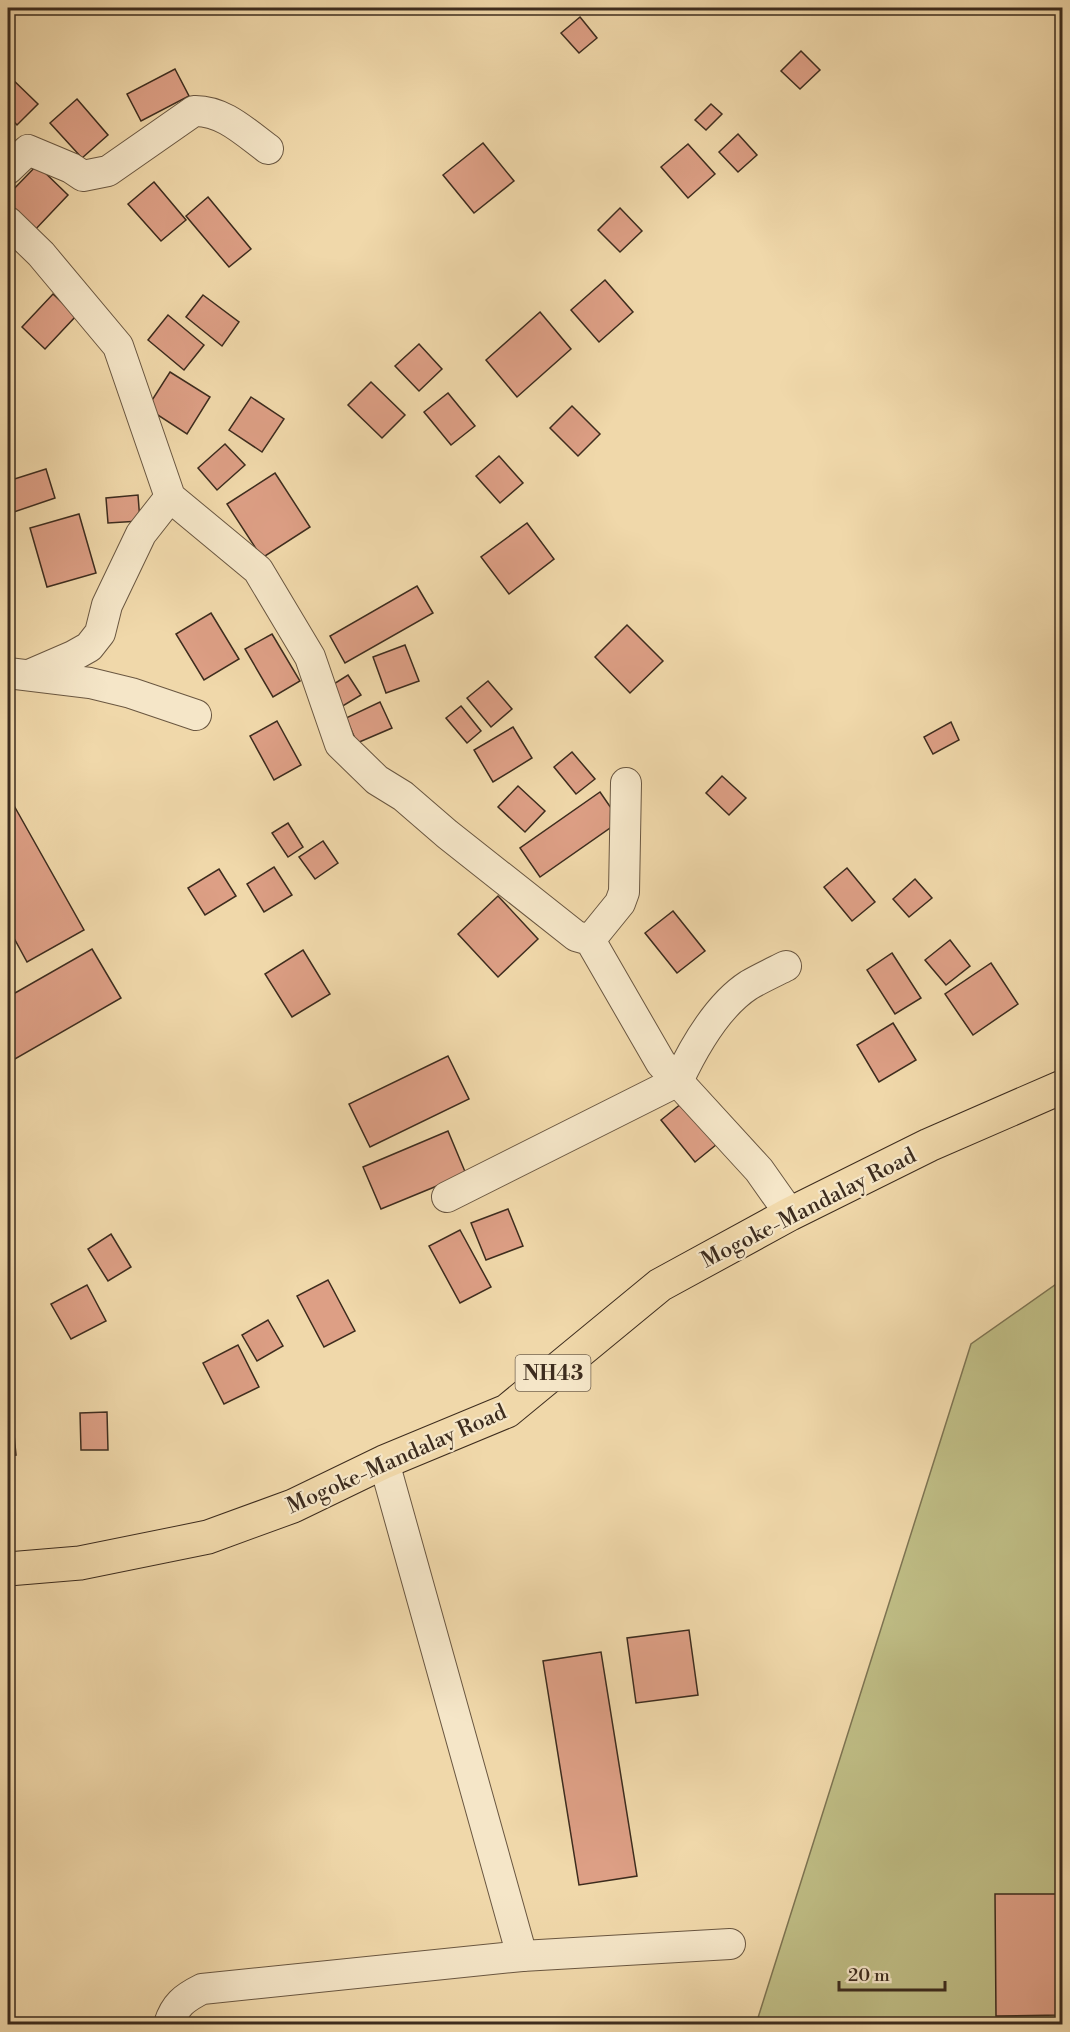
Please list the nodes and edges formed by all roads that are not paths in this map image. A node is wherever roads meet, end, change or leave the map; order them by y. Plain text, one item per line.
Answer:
1 (268, 149) dead end
2 (8, 169) edge
3 (8, 222) edge
4 (170, 497) junction
5 (18, 674) edge
6 (196, 714) dead end
7 (626, 783) dead end
8 (590, 940) junction
9 (786, 966) dead end
10 (678, 1081) junction
11 (1062, 1087) edge
12 (447, 1197) dead end
13 (790, 1214) junction
14 (384, 1462) junction
15 (8, 1569) edge
16 (730, 1944) dead end
17 (522, 1956) junction
18 (169, 2025) edge

1 - 2 street
3 - 4 street
4 - 5 street
4 - 8 street
5 - 6 street
7 - 8 street
8 - 10 street
9 - 10 street
10 - 12 street
10 - 13 street
11 - 13 highway, Mogoke-Mandalay Road / NH43
13 - 14 highway, Mogoke-Mandalay Road / NH43
14 - 15 highway, Mogoke-Mandalay Road / NH43
14 - 17 street
16 - 17 street
17 - 18 street

